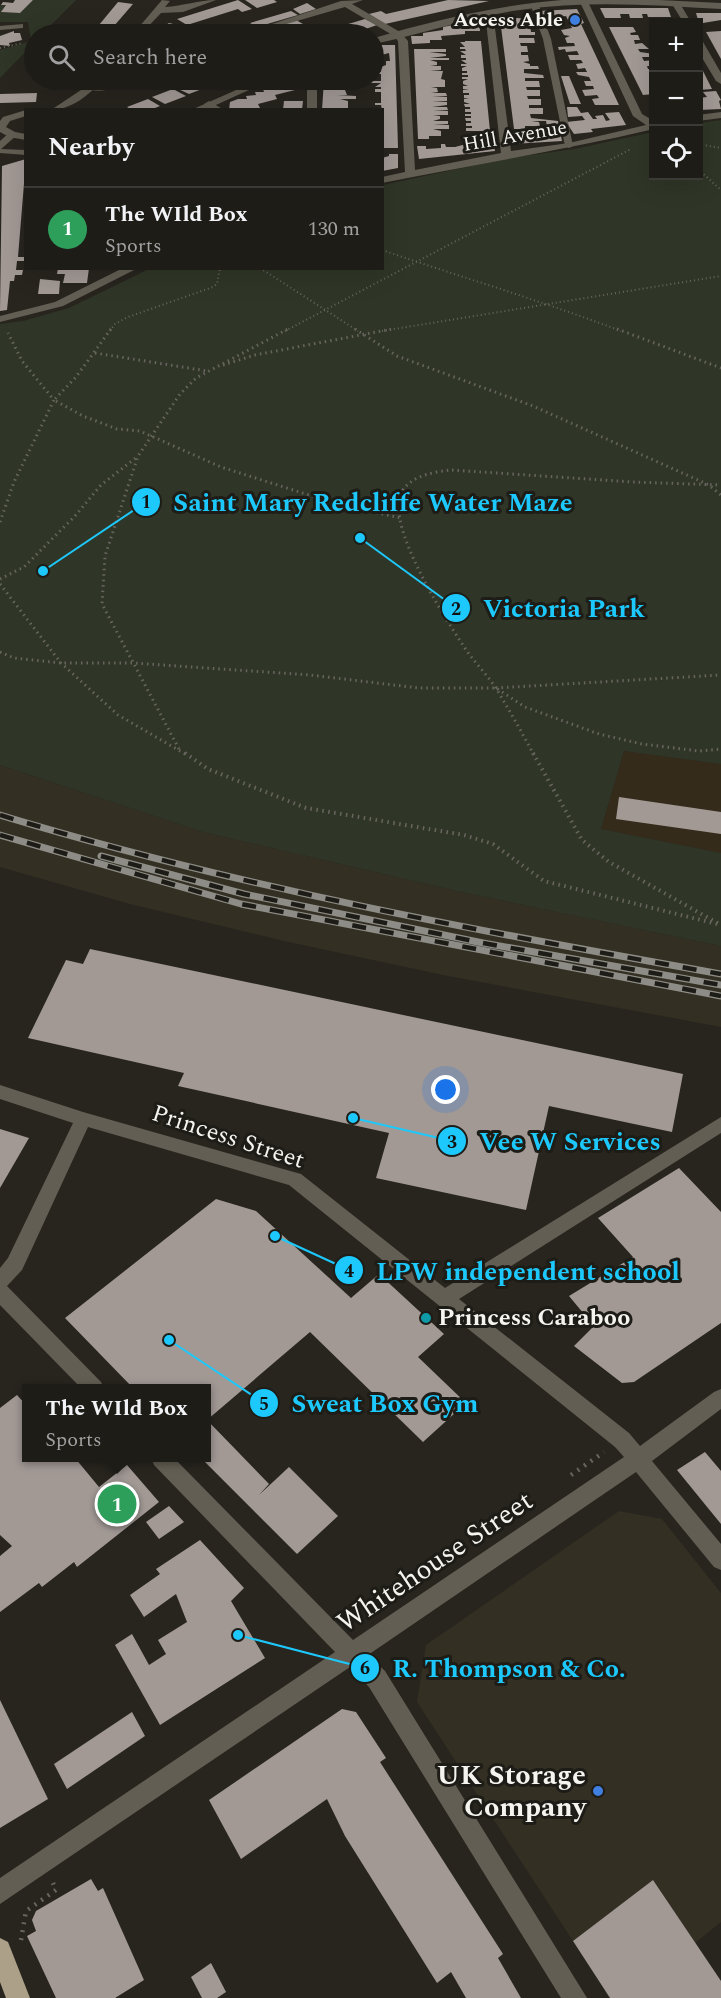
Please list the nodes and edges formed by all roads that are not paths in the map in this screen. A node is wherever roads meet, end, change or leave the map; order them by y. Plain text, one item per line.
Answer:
1 (167, 0) edge
2 (212, 0) edge
3 (359, 0) edge
4 (570, 1) edge
5 (584, 2) junction
6 (344, 3) junction
7 (676, 4) junction
8 (535, 6) junction
9 (721, 6) edge
10 (159, 10) junction
11 (489, 13) junction
12 (685, 18) edge
13 (146, 24) edge
14 (278, 24) edge
15 (380, 24) edge
16 (384, 26) edge
17 (20, 27) dead end
18 (0, 28) edge
19 (397, 34) junction
20 (384, 38) edge
21 (703, 49) edge
22 (721, 81) edge
23 (85, 90) edge
24 (247, 90) edge
25 (312, 90) edge
26 (214, 107) edge
27 (59, 108) edge
28 (312, 108) edge
29 (24, 113) edge
30 (721, 115) edge
31 (703, 117) edge
32 (3, 118) edge
33 (649, 123) edge
34 (649, 127) edge
35 (12, 135) junction
36 (24, 136) edge
37 (569, 146) junction
38 (0, 149) edge
39 (24, 153) edge
40 (506, 155) junction
41 (410, 173) junction
42 (384, 180) edge
43 (100, 270) edge
44 (129, 270) edge
45 (96, 286) junction
46 (0, 319) edge
47 (0, 1092) edge
48 (83, 1119) junction
49 (721, 1124) edge
50 (0, 1281) edge
51 (0, 1292) edge
52 (446, 1297) junction
53 (89, 1384) edge
54 (721, 1398) edge
55 (638, 1460) junction
56 (165, 1462) edge
57 (721, 1560) edge
58 (352, 1653) junction
59 (0, 1892) edge
60 (0, 1950) edge
61 (18, 1998) edge
62 (575, 1998) edge

1 - 10 street
2 - 10 street
3 - 6 lane
4 - 5 street
4 - 8 street
5 - 7 street
5 - 33 street
6 - 14 lane
6 - 15 lane
7 - 9 street
7 - 12 street
8 - 11 street
8 - 37 lane
10 - 13 street
11 - 19 street
11 - 40 street
16 - 19 lane
17 - 18 lane
19 - 20 street
19 - 41 street
21 - 22 street
23 - 27 street
24 - 26 street
25 - 28 street
29 - 32 street
30 - 31 street
32 - 35 street
34 - 37 street, Hill Avenue
35 - 36 street
35 - 38 street
37 - 40 street, Hill Avenue
38 - 39 lane
40 - 41 street, Hill Avenue
41 - 42 street, Hill Avenue
43 - 45 street
44 - 45 street
45 - 46 street
47 - 48 street, Princess Street
48 - 50 street
48 - 52 street, Princess Street
49 - 52 street
51 - 53 street
52 - 55 street, Princess Street
54 - 55 street, Whitehouse Street
55 - 57 street, Princess Street
55 - 58 street, Whitehouse Street
56 - 58 street
58 - 59 street, Whitehouse Street
58 - 62 street
60 - 61 highway

